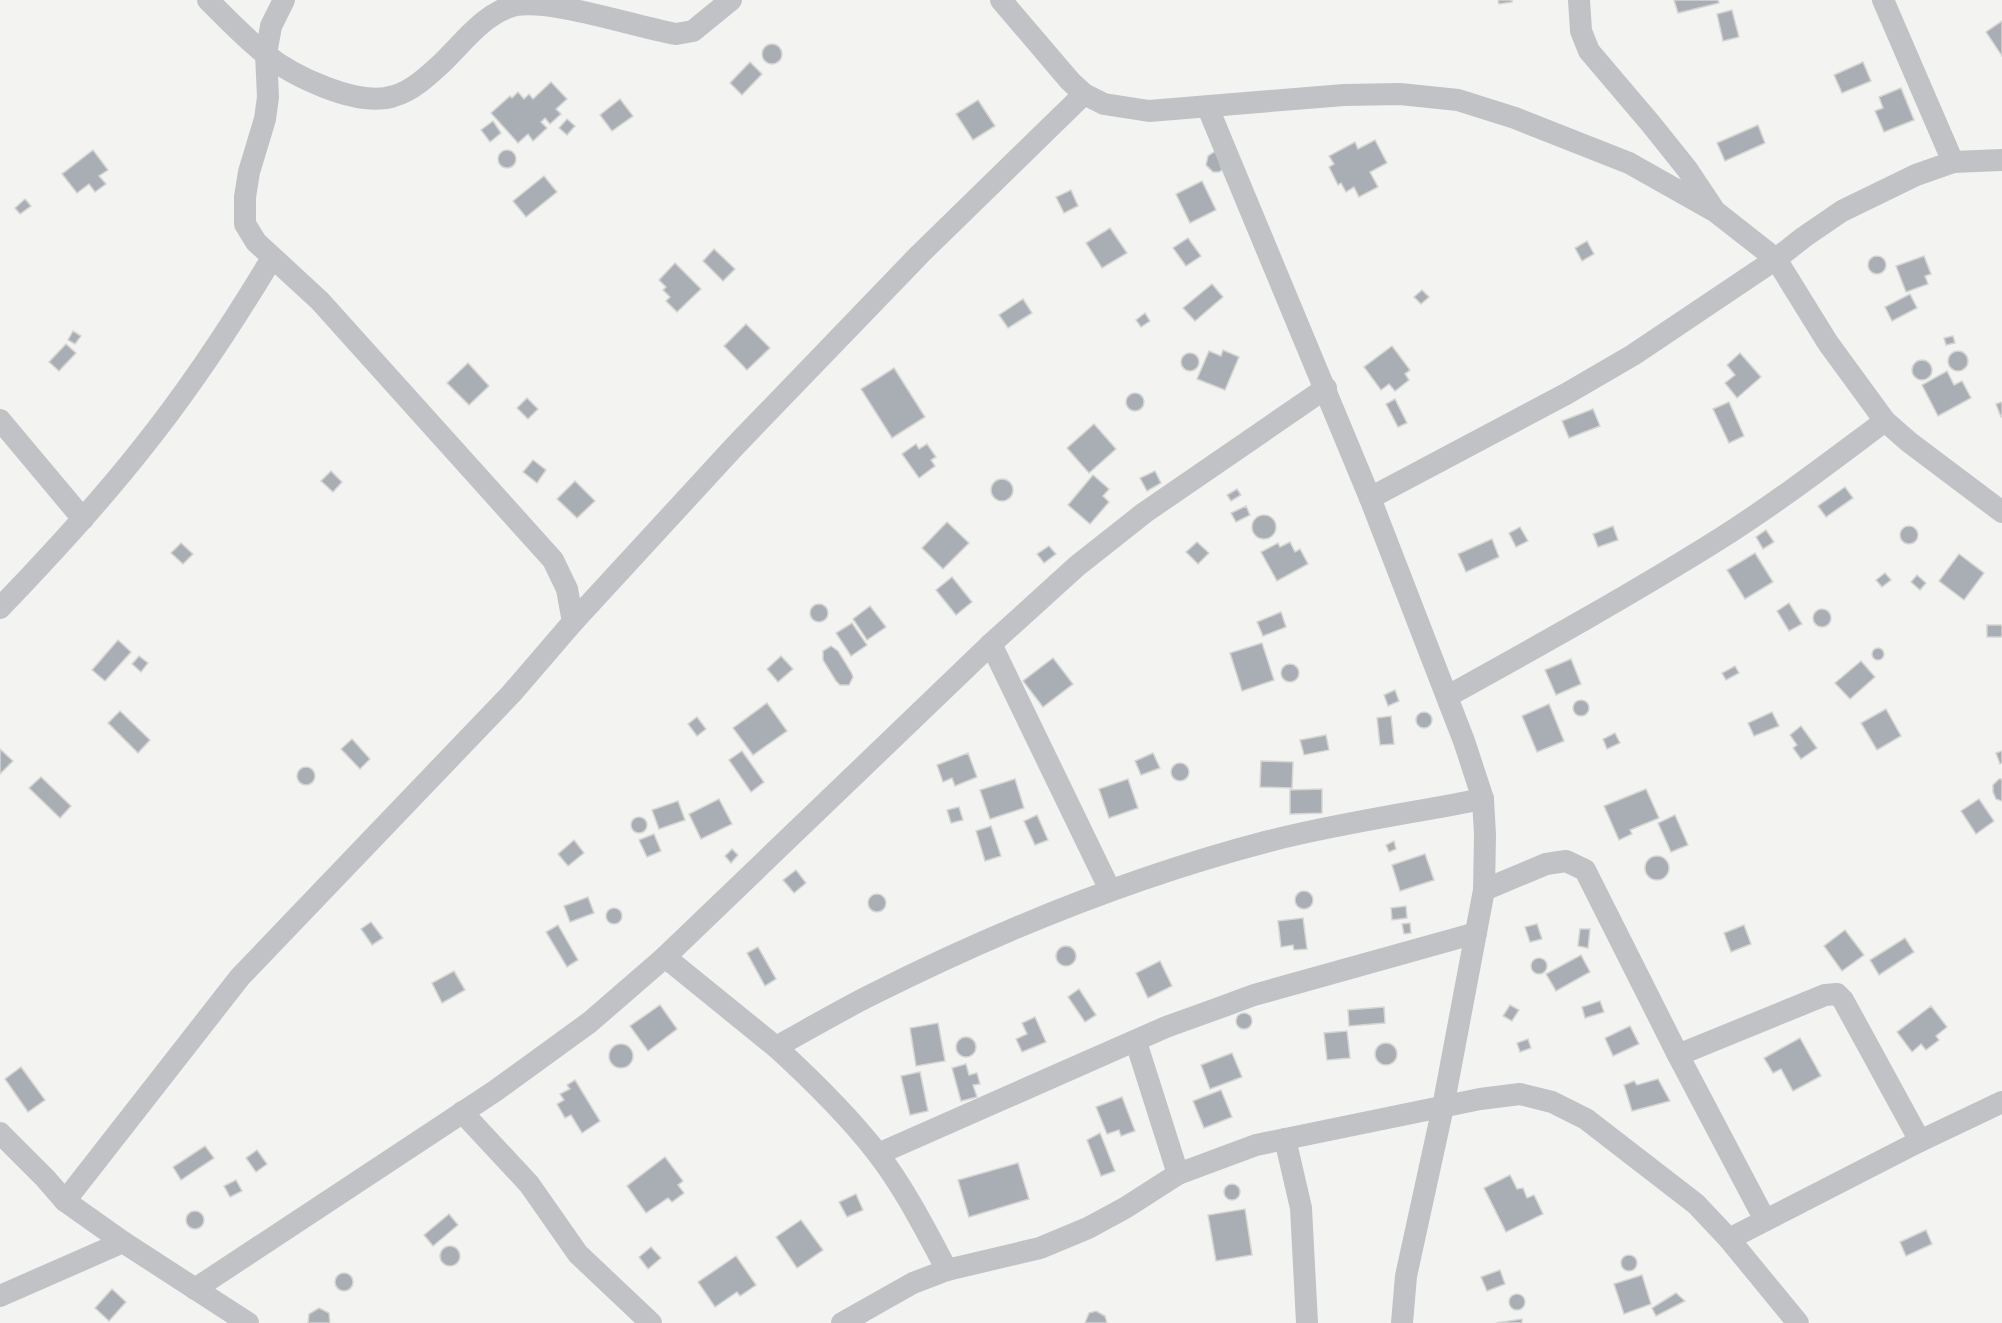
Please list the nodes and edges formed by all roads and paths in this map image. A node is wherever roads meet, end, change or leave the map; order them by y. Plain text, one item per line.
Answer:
1 (208, 0) edge
2 (284, 0) edge
3 (731, 0) edge
4 (1001, 0) edge
5 (1579, 0) edge
6 (1884, 0) edge
7 (266, 54) junction
8 (1084, 94) junction
9 (1208, 108) junction
10 (2002, 160) edge
11 (1953, 162) junction
12 (1716, 212) junction
13 (272, 258) junction
14 (1776, 259) junction
15 (1326, 388) junction
16 (0, 420) edge
17 (1885, 421) junction
18 (1370, 498) junction
19 (2002, 512) edge
20 (83, 519) junction
21 (0, 608) edge
22 (573, 622) junction
23 (991, 644) junction
24 (1448, 696) junction
25 (1483, 799) junction
26 (1110, 890) junction
27 (1484, 890) junction
28 (1476, 933) junction
29 (665, 957) junction
30 (1136, 1042) junction
31 (776, 1047) junction
32 (1678, 1055) junction
33 (2002, 1102) edge
34 (1443, 1107) junction
35 (462, 1112) junction
36 (0, 1133) edge
37 (1285, 1139) junction
38 (1920, 1141) junction
39 (878, 1154) junction
40 (1178, 1174) junction
41 (65, 1201) junction
42 (1765, 1220) junction
43 (1729, 1239) junction
44 (123, 1242) junction
45 (947, 1270) junction
46 (195, 1289) junction
47 (0, 1296) edge
48 (248, 1323) edge
49 (651, 1323) edge
50 (842, 1323) edge
51 (1307, 1323) edge
52 (1402, 1323) edge
53 (1798, 1323) edge

1 - 7 street
2 - 7 street
3 - 7 street
4 - 8 street
5 - 12 street
6 - 11 street
7 - 13 street
8 - 9 street
8 - 22 street
9 - 12 street
9 - 15 street
10 - 11 street
11 - 14 street
12 - 14 street
13 - 20 street
13 - 22 street
14 - 17 street
14 - 18 street
15 - 18 street
15 - 23 street
16 - 20 street
17 - 19 street
17 - 24 street
18 - 24 street
20 - 21 street
22 - 41 street
23 - 26 street
23 - 29 street
24 - 25 street
25 - 26 street
25 - 27 street
26 - 31 street
27 - 28 street
27 - 32 street
28 - 30 street
28 - 34 street
29 - 31 street
29 - 35 street
30 - 39 street
30 - 40 street
31 - 39 street
32 - 38 street
32 - 42 street
33 - 38 street
34 - 37 street
34 - 43 street
34 - 52 street
35 - 46 street
35 - 49 street
36 - 41 street
37 - 40 street
37 - 51 street
38 - 42 street
39 - 45 street
40 - 45 street
41 - 44 street
42 - 43 street
43 - 53 street
44 - 46 street
44 - 47 street
45 - 50 street
46 - 48 street

